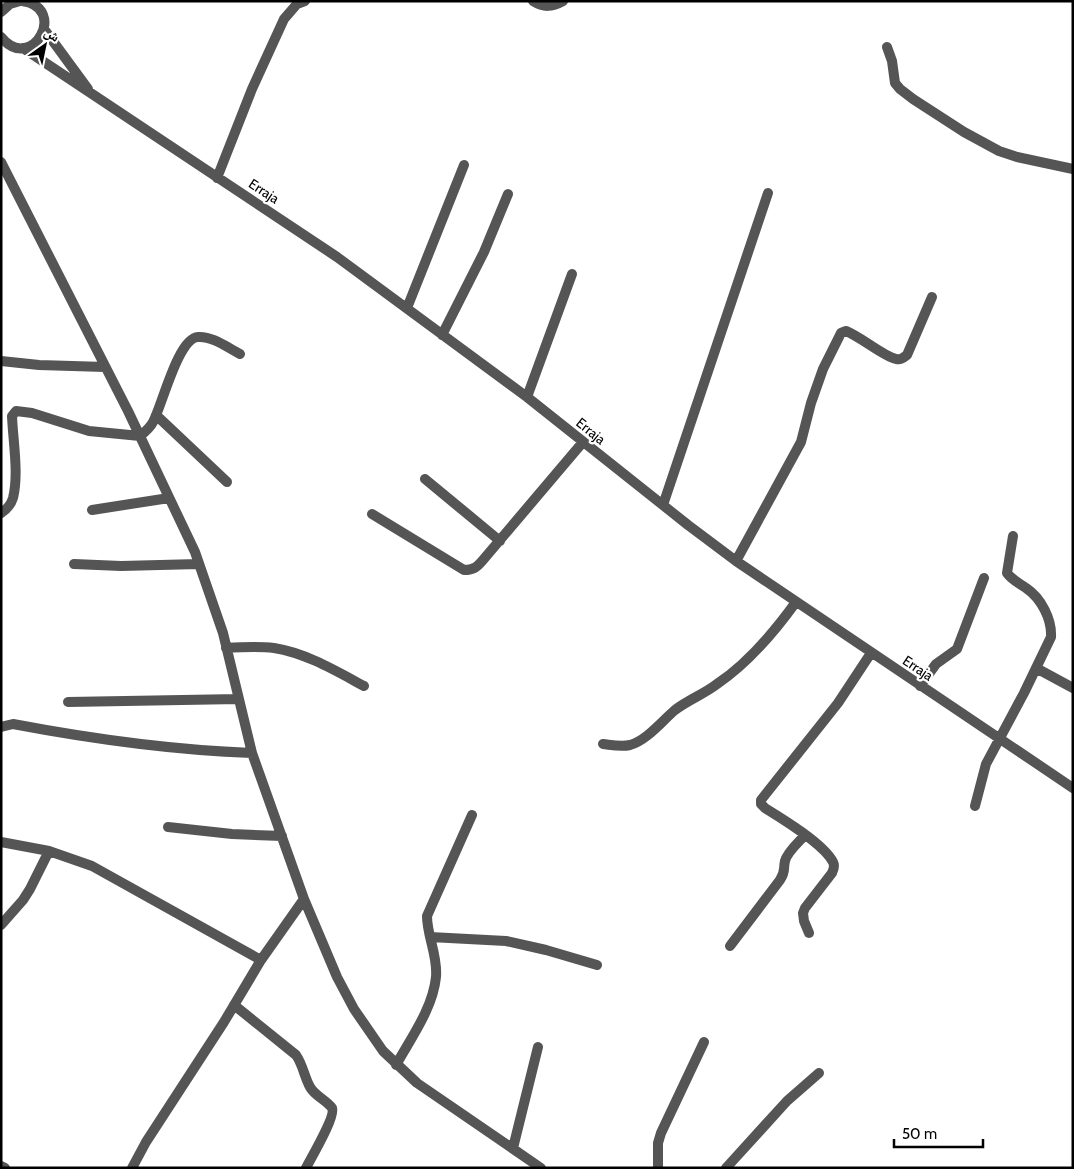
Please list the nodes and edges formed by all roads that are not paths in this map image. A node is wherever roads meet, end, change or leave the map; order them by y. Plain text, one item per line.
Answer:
1 (305, 1) edge
2 (532, 1) edge
3 (562, 1) edge
4 (16, 2) edge
5 (39, 6) edge
6 (1, 12) edge
7 (44, 29) junction
8 (1, 37) edge
9 (887, 47) dead end
10 (23, 48) junction
11 (93, 95) junction
12 (1, 162) edge
13 (464, 165) dead end
14 (1073, 168) edge
15 (217, 178) junction
16 (768, 193) dead end
17 (508, 194) dead end
18 (572, 274) dead end
19 (932, 297) dead end
20 (407, 308) junction
21 (442, 335) junction
22 (240, 354) dead end
23 (1, 361) edge
24 (105, 367) junction
25 (527, 397) junction
26 (156, 415) junction
27 (140, 436) junction
28 (583, 442) junction
29 (424, 479) dead end
30 (227, 482) dead end
31 (169, 498) junction
32 (663, 505) junction
33 (92, 510) dead end
34 (1, 513) edge
35 (372, 514) dead end
36 (1014, 536) dead end
37 (500, 541) junction
38 (736, 561) junction
39 (74, 564) dead end
40 (199, 564) junction
41 (984, 578) dead end
42 (796, 602) junction
43 (226, 648) junction
44 (871, 652) junction
45 (1036, 668) junction
46 (364, 686) dead end
47 (920, 686) junction
48 (1073, 688) edge
49 (239, 699) junction
50 (68, 702) dead end
51 (1, 727) edge
52 (999, 739) junction
53 (603, 744) dead end
54 (252, 753) junction
55 (1073, 775) edge
56 (1070, 786) edge
57 (975, 806) dead end
58 (472, 814) dead end
59 (168, 827) dead end
60 (805, 835) junction
61 (282, 836) junction
62 (1, 842) edge
63 (49, 851) junction
64 (304, 899) junction
65 (1, 925) edge
66 (809, 933) dead end
67 (430, 937) junction
68 (730, 946) dead end
69 (261, 960) junction
70 (597, 965) dead end
71 (234, 1005) junction
72 (704, 1042) dead end
73 (538, 1047) dead end
74 (396, 1065) junction
75 (819, 1073) dead end
76 (513, 1148) junction
77 (132, 1168) edge
78 (306, 1168) edge
79 (541, 1168) edge
80 (658, 1168) edge
81 (726, 1168) edge

1 - 15 street
2 - 3 street
4 - 5 street
4 - 6 street
5 - 7 street
7 - 10 street
7 - 11 street, Erraja
8 - 10 street, Erraja
9 - 14 street
10 - 11 street, Erraja
11 - 15 street, Erraja
12 - 24 street
13 - 20 street
15 - 20 street, Erraja
16 - 32 street
17 - 21 street
18 - 25 street
19 - 38 street
20 - 21 street, Erraja
21 - 25 street, Erraja
22 - 26 street
23 - 24 street
24 - 27 street
25 - 28 street, Erraja
26 - 27 street
26 - 30 street
27 - 31 street
27 - 34 street
28 - 32 street, Erraja
28 - 37 street
29 - 37 street
31 - 33 street
31 - 40 street
32 - 38 street, Erraja
35 - 37 street
36 - 45 street
38 - 42 street, Erraja
39 - 40 street
40 - 43 street
41 - 47 street
42 - 44 street, Erraja
42 - 53 street
43 - 46 street
43 - 49 street
44 - 47 street, Erraja
44 - 60 street
45 - 48 street
45 - 52 street
47 - 52 street, Erraja
49 - 50 street
49 - 54 street
51 - 54 street
52 - 56 street, Erraja
52 - 57 street
54 - 61 street
55 - 56 street
58 - 67 street
59 - 61 street
60 - 66 street
60 - 68 street
61 - 64 street
62 - 63 street
63 - 65 street
63 - 69 street
64 - 69 street
64 - 74 street
67 - 70 street
67 - 74 street
69 - 71 street
71 - 77 street
71 - 78 street
72 - 80 street
73 - 76 street
74 - 76 street
75 - 81 street
76 - 79 street

